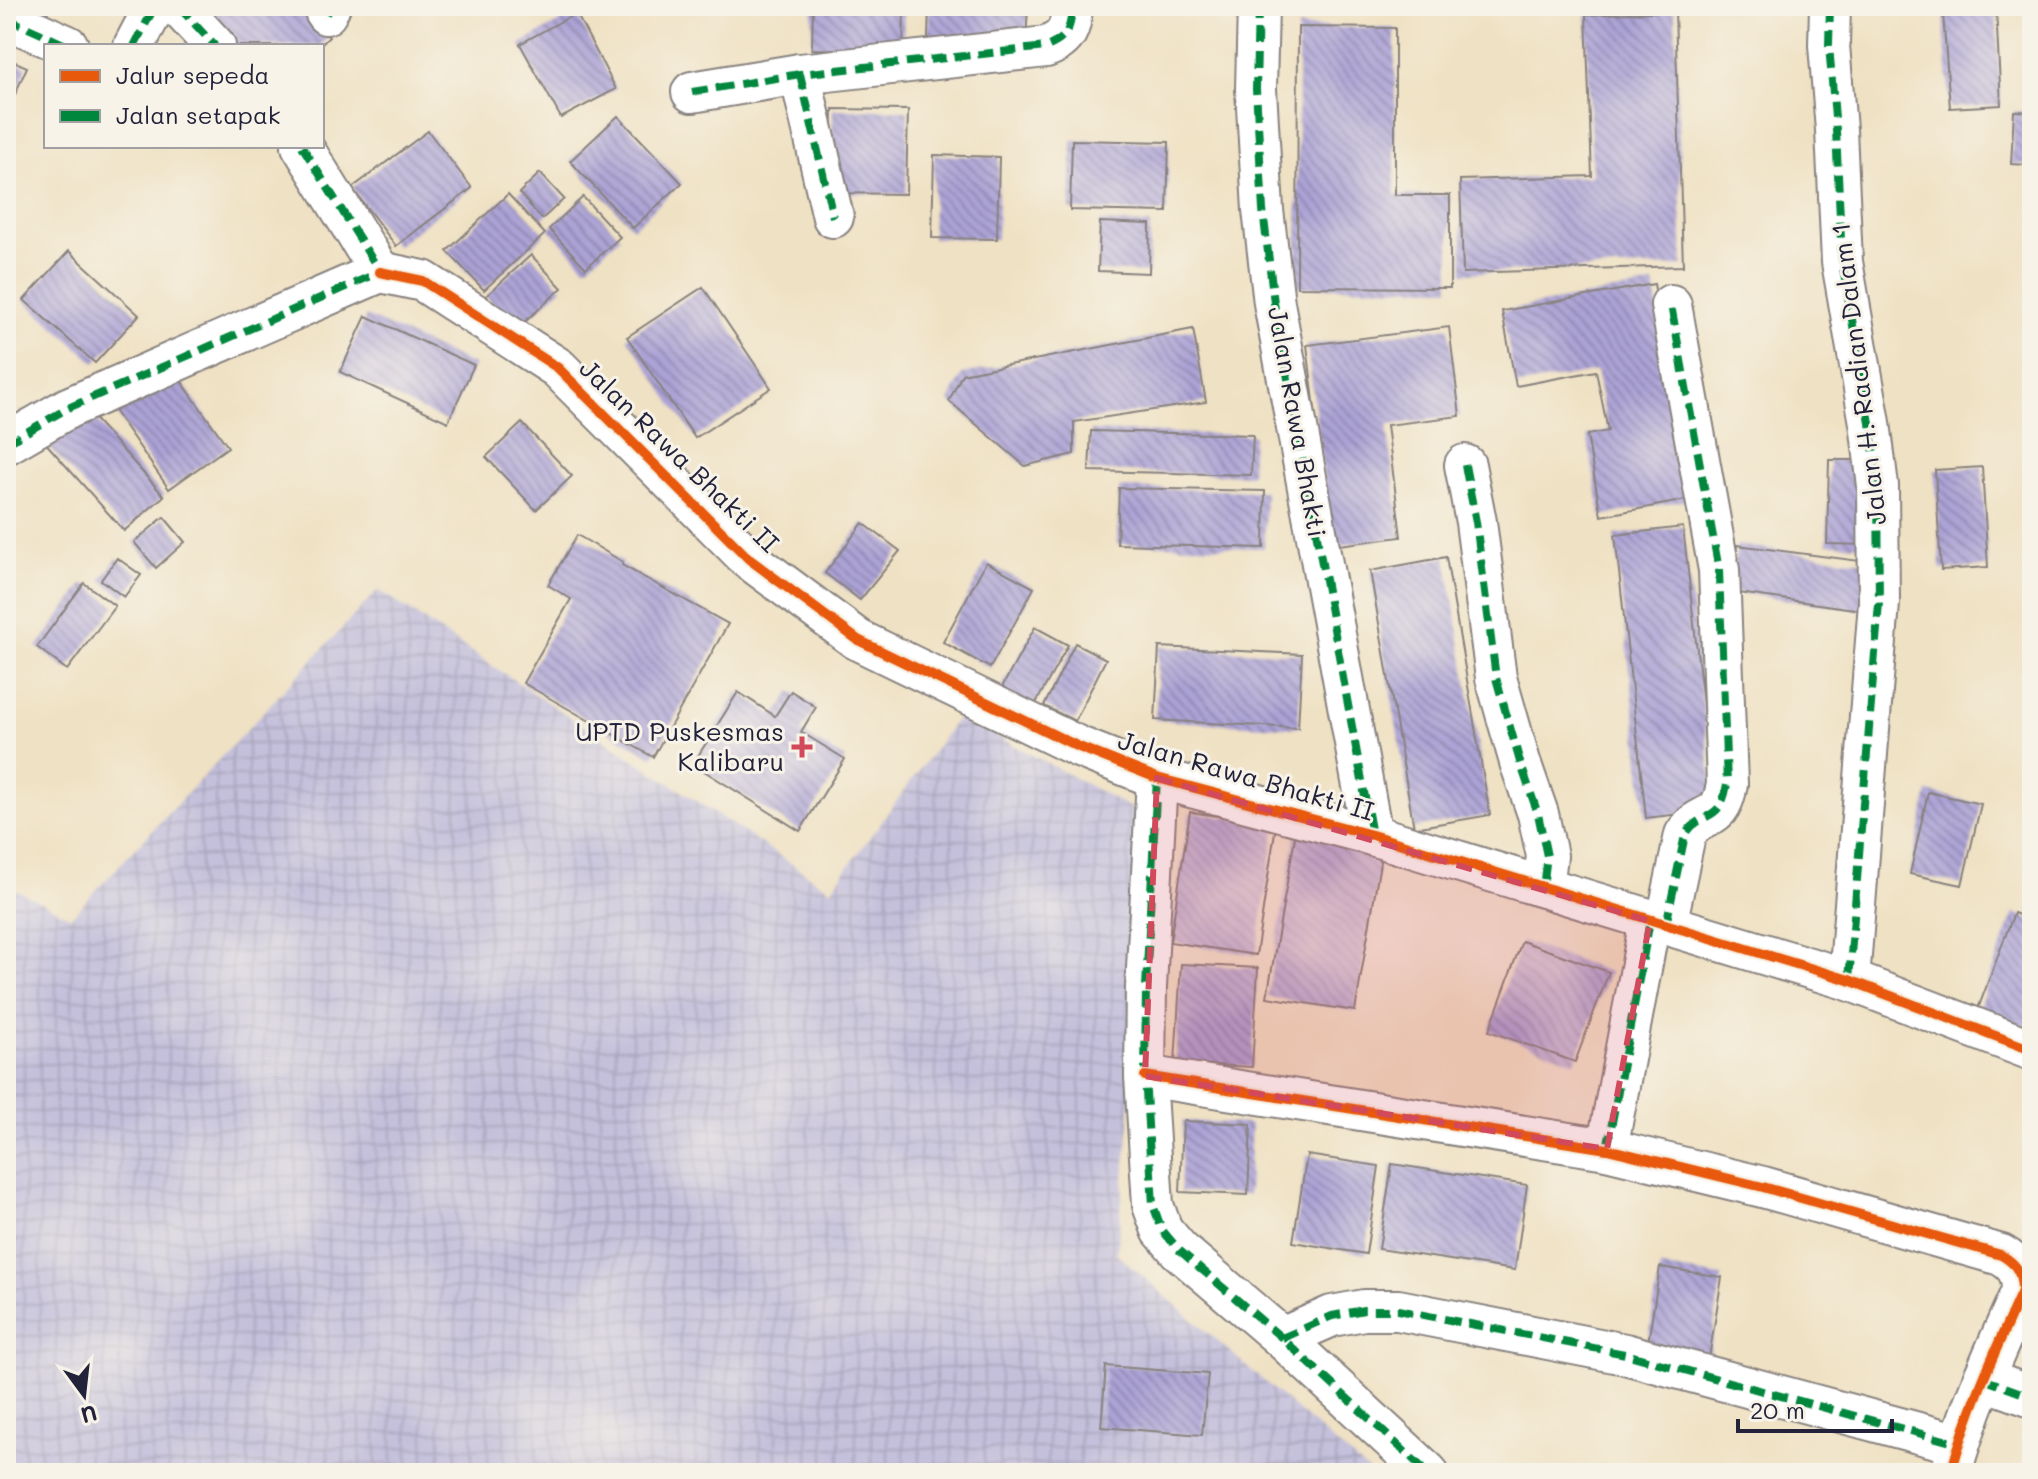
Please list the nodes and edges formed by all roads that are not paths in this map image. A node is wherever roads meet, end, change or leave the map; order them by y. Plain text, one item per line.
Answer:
1 (155, 6) edge
2 (178, 6) edge
3 (1072, 6) edge
4 (1258, 6) edge
5 (1830, 6) edge
6 (6, 18) edge
7 (64, 44) edge
8 (135, 44) edge
9 (213, 44) edge
10 (800, 74) junction
11 (692, 92) dead end
12 (303, 148) edge
13 (833, 217) dead end
14 (380, 272) junction
15 (1671, 305) dead end
16 (6, 444) edge
17 (1465, 465) dead end
18 (1149, 775) junction
19 (1372, 835) junction
20 (1543, 887) junction
21 (1658, 923) junction
22 (1849, 980) junction
23 (2032, 1050) edge
24 (1145, 1076) junction
25 (1607, 1149) junction
26 (1282, 1338) junction
27 (1983, 1379) junction
28 (2032, 1397) edge
29 (1955, 1459) edge
30 (1428, 1473) edge

1 - 8 street
2 - 9 street
3 - 10 street
4 - 19 street, Jalan Rawa Bhakti
5 - 22 street, Jalan H. Radian Dalam 1
6 - 7 street
10 - 11 street
10 - 13 street
12 - 14 street
14 - 16 street
14 - 18 street, Jalan Rawa Bhakti II
15 - 21 street
17 - 20 street
18 - 19 street, Jalan Rawa Bhakti II
18 - 24 street
19 - 20 street, Jalan Rawa Bhakti II
20 - 21 street, Jalan Rawa Bhakti II
21 - 22 street, Jalan Rawa Bhakti II
21 - 25 street
22 - 23 street, Jalan Rawa Bhakti II
24 - 25 street
24 - 26 street
25 - 27 street
26 - 29 street
26 - 30 street
27 - 28 street
27 - 29 street

